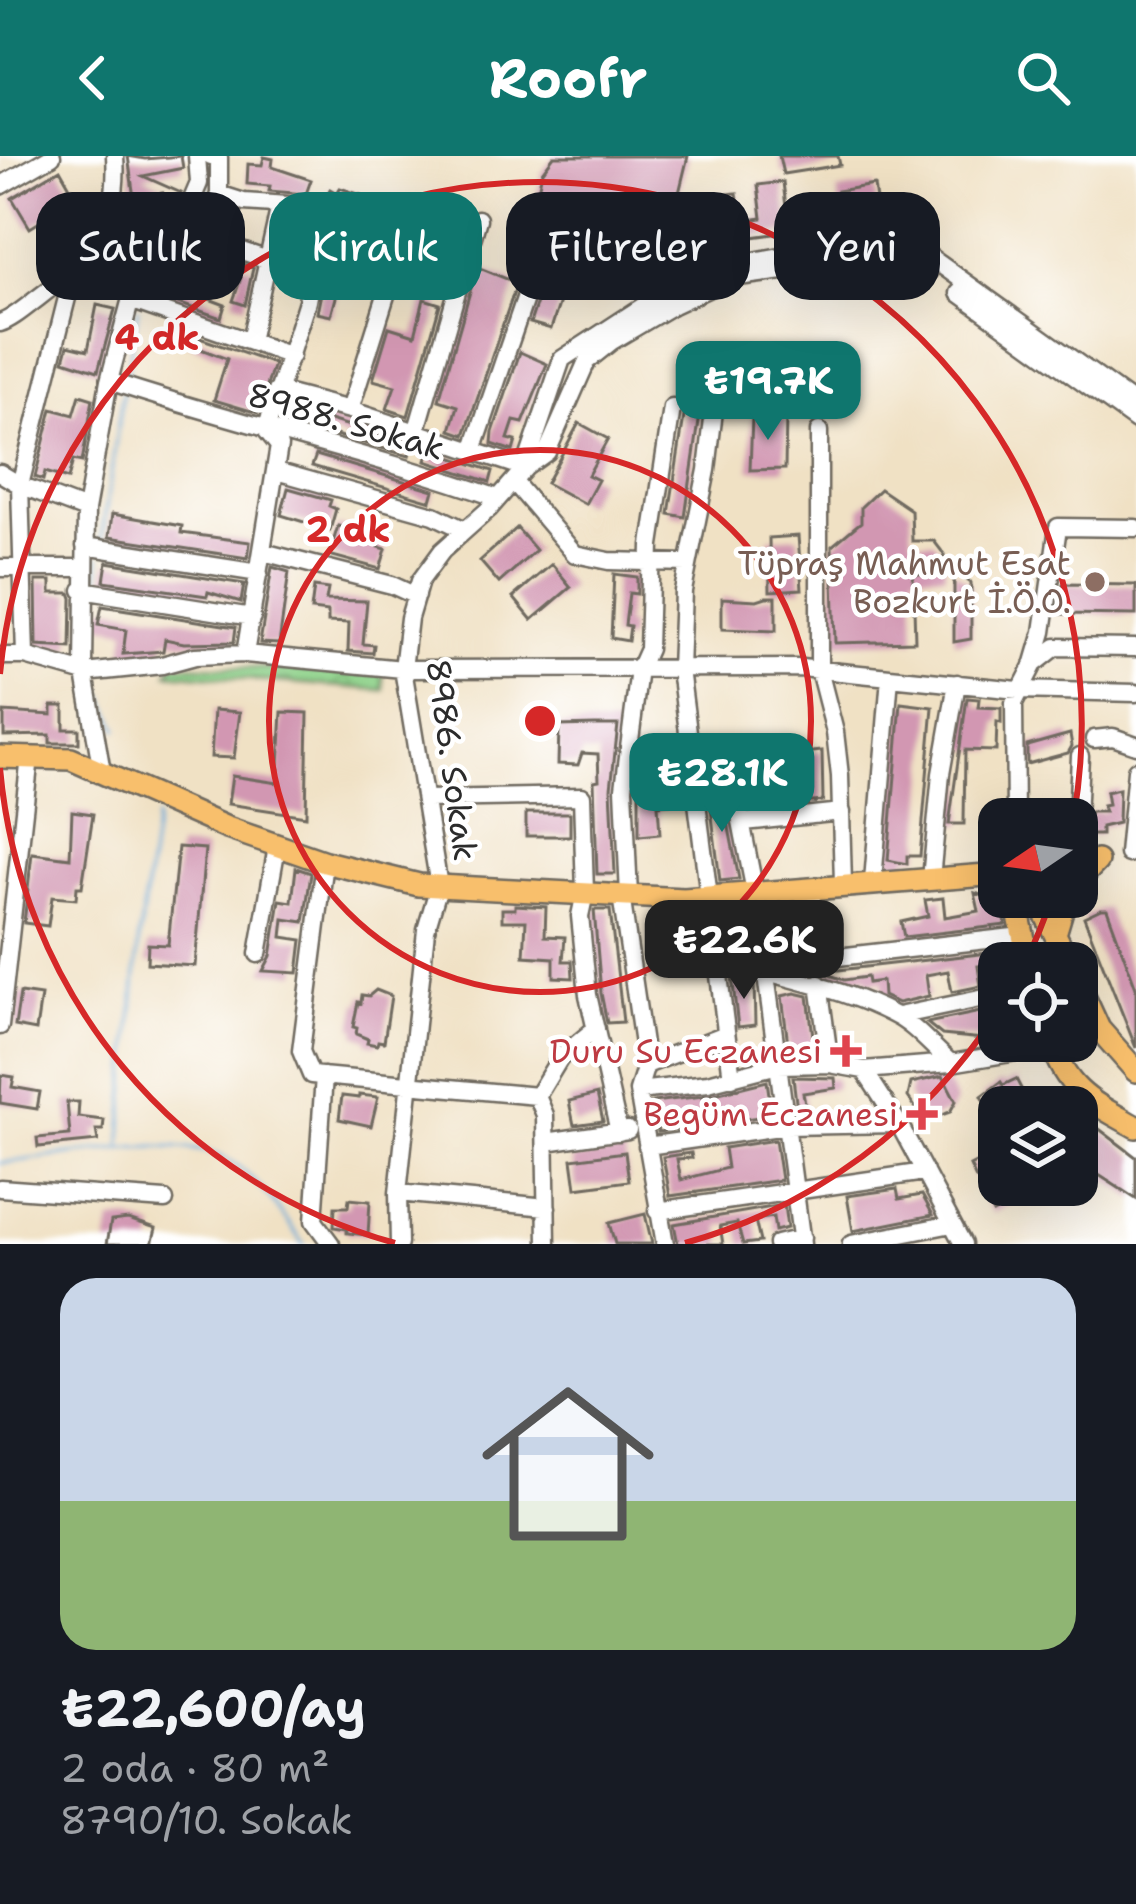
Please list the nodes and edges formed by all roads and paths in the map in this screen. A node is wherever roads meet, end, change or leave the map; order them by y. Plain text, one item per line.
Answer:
1 (52, 156) edge
2 (115, 156) edge
3 (197, 156) edge
4 (215, 156) edge
5 (0, 186) edge
6 (115, 192) edge
7 (196, 192) edge
8 (219, 192) edge
9 (245, 252) edge
10 (269, 255) edge
11 (268, 260) junction
12 (36, 298) edge
13 (66, 300) edge
14 (308, 300) edge
15 (384, 300) edge
16 (455, 300) edge
17 (524, 300) edge
18 (138, 302) joint
19 (0, 325) edge
20 (250, 341) junction
21 (291, 356) junction
22 (718, 377) dead end
23 (109, 381) junction
24 (278, 391) junction
25 (1136, 405) edge
26 (672, 408) dead end
27 (350, 410) junction
28 (1136, 421) edge
29 (266, 430) junction
30 (819, 431) dead end
31 (416, 433) junction
32 (473, 451) junction
33 (276, 471) junction
34 (0, 473) edge
35 (520, 475) junction
36 (20, 485) junction
37 (498, 498) junction
38 (86, 511) junction
39 (1136, 528) edge
40 (465, 530) junction
41 (95, 548) junction
42 (263, 552) junction
43 (649, 562) junction
44 (687, 563) junction
45 (0, 568) edge
46 (84, 568) junction
47 (22, 569) junction
48 (259, 573) junction
49 (92, 591) junction
50 (416, 596) junction
51 (251, 617) junction
52 (1136, 648) edge
53 (245, 654) junction
54 (0, 656) edge
55 (25, 656) junction
56 (1033, 666) junction
57 (403, 669) junction
58 (639, 669) junction
59 (680, 669) junction
60 (819, 670) junction
61 (85, 674) junction
62 (890, 676) junction
63 (957, 683) junction
64 (1018, 690) junction
65 (1136, 693) edge
66 (1094, 739) dead end
67 (726, 745) dead end
68 (1136, 745) edge
69 (1080, 756) dead end
70 (0, 757) edge
71 (30, 757) junction
72 (1136, 770) edge
73 (102, 772) junction
74 (1015, 798) edge
75 (1077, 798) edge
76 (426, 799) junction
77 (842, 812) junction
78 (744, 822) junction
79 (278, 846) junction
80 (1132, 853) edge
81 (1098, 858) edge
82 (325, 862) junction
83 (978, 876) edge
84 (931, 879) junction
85 (873, 881) junction
86 (843, 884) junction
87 (439, 886) junction
88 (810, 887) junction
89 (754, 892) junction
90 (584, 893) junction
91 (625, 896) junction
92 (709, 896) junction
93 (1019, 918) edge
94 (1047, 918) edge
95 (1058, 918) edge
96 (1055, 934) junction
97 (1022, 936) junction
98 (1024, 942) edge
99 (1059, 942) edge
100 (258, 954) dead end
101 (716, 956) junction
102 (3, 967) edge
103 (766, 975) junction
104 (819, 984) junction
105 (978, 999) edge
106 (898, 1016) junction
107 (1098, 1025) edge
108 (0, 1026) edge
109 (596, 1028) junction
110 (726, 1034) junction
111 (978, 1058) edge
112 (1058, 1062) edge
113 (951, 1063) junction
114 (830, 1064) junction
115 (646, 1065) junction
116 (778, 1065) junction
117 (864, 1070) junction
118 (1136, 1071) edge
119 (324, 1076) junction
120 (732, 1078) junction
121 (410, 1084) junction
122 (638, 1091) junction
123 (537, 1096) junction
124 (1136, 1119) edge
125 (899, 1124) junction
126 (786, 1126) junction
127 (619, 1132) junction
128 (645, 1137) junction
129 (546, 1142) junction
130 (925, 1172) junction
131 (0, 1188) edge
132 (795, 1190) junction
133 (398, 1192) junction
134 (165, 1200) dead end
135 (548, 1207) junction
136 (657, 1211) junction
137 (952, 1224) junction
138 (802, 1241) edge
139 (331, 1244) edge
140 (399, 1244) edge
141 (547, 1244) edge
142 (665, 1244) edge
143 (776, 1244) edge
144 (851, 1244) edge
145 (963, 1244) edge

1 - 5 street
2 - 6 street
3 - 7 street
4 - 8 street
9 - 11 street
10 - 11 street
11 - 20 street
12 - 19 street
13 - 36 street
14 - 21 street
15 - 27 street
16 - 31 street
17 - 32 street
18 - 20 street
18 - 23 street
20 - 21 street
21 - 24 street
22 - 44 street
23 - 29 street, 8988. Sokak
23 - 38 street
24 - 27 street
24 - 29 street
25 - 35 street, 8986. Sokak
26 - 43 street
27 - 31 street
28 - 35 street, 8986. Sokak
29 - 33 street
29 - 37 street, 8988. Sokak
30 - 60 street
31 - 32 street
32 - 35 street
33 - 40 street
33 - 42 street
34 - 36 street
35 - 37 street, 8986. Sokak
35 - 43 street
36 - 38 street
36 - 47 street
37 - 40 street, 8986. Sokak
38 - 41 street
39 - 56 street
40 - 50 street, 8986. Sokak
41 - 46 street
41 - 48 street
42 - 48 street
42 - 50 street
43 - 44 street
43 - 58 street
44 - 59 street
45 - 47 street
46 - 47 street
46 - 49 street
47 - 55 street
48 - 51 street
49 - 51 street
49 - 61 street
50 - 57 street, 8986. Sokak
51 - 53 street
52 - 56 street
53 - 57 street
53 - 61 street
54 - 55 street
55 - 61 street
56 - 64 street
57 - 58 street
57 - 76 street, 8986. Sokak
58 - 59 street
58 - 91 street
59 - 60 street
59 - 92 street
60 - 62 street
60 - 77 street
61 - 73 street
62 - 63 street
62 - 85 street
63 - 64 street
63 - 84 street
64 - 65 street
64 - 74 street
66 - 68 street
67 - 78 street
69 - 75 street
70 - 71 main road
71 - 73 main road
71 - 102 street
72 - 80 street
73 - 79 main road
76 - 87 street, 8986. Sokak
76 - 90 street
77 - 78 street
77 - 86 street
78 - 89 street
79 - 82 main road
79 - 100 street
80 - 81 street
82 - 87 main road
82 - 119 street
83 - 84 main road
84 - 85 main road
85 - 86 main road
86 - 88 main road
87 - 90 main road
87 - 121 street, 8986. Sokak
88 - 89 main road
88 - 97 street
89 - 92 main road
90 - 91 main road
90 - 109 street
91 - 92 main road
91 - 115 street
92 - 101 street
93 - 97 main road
94 - 96 main road
95 - 96 main road
96 - 99 main road
97 - 98 main road
101 - 103 street
101 - 110 street
102 - 108 street
103 - 104 street
103 - 116 street
104 - 106 street
104 - 114 street
105 - 106 street
106 - 113 street
107 - 118 main road
109 - 123 street
109 - 127 street
110 - 115 street
110 - 120 street
111 - 113 street
112 - 124 main road
113 - 117 street
114 - 116 street
114 - 117 street
115 - 122 street
116 - 120 street
116 - 126 street
117 - 125 street
119 - 121 street
119 - 139 street
120 - 122 street
121 - 123 street
121 - 133 street, 8986. Sokak
122 - 128 street
123 - 129 street
125 - 126 street
125 - 130 street
126 - 128 street
126 - 132 street
127 - 128 street
127 - 129 street
128 - 136 street
129 - 135 street
130 - 132 street
130 - 137 street
131 - 134 street
132 - 136 street
132 - 138 street
133 - 135 street
133 - 140 street, 8986. Sokak
135 - 141 street
136 - 142 street
137 - 144 street
137 - 145 street
138 - 143 street

